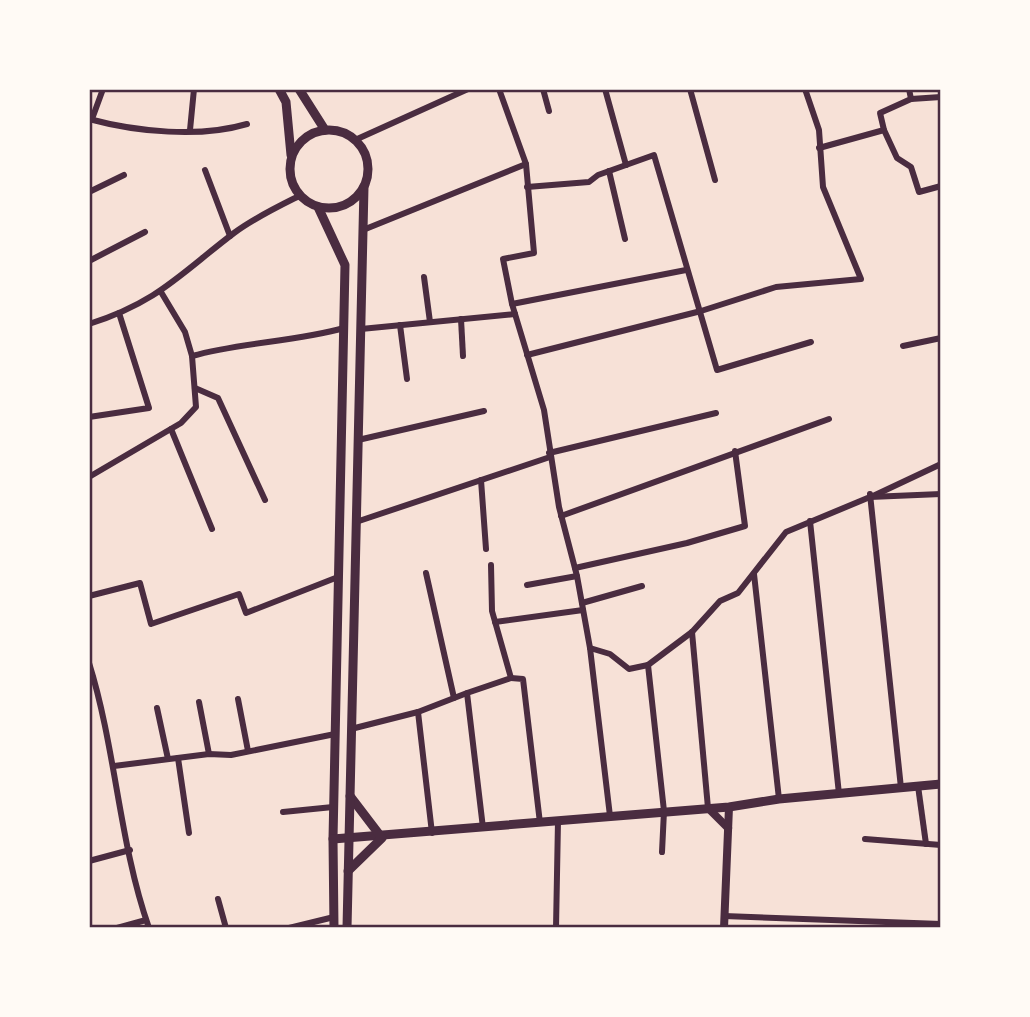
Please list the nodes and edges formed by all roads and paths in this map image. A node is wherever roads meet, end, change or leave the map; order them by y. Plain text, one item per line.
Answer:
1 (103, 89) edge
2 (194, 89) edge
3 (279, 89) edge
4 (299, 89) edge
5 (468, 89) edge
6 (499, 89) edge
7 (543, 89) edge
8 (605, 89) edge
9 (690, 89) edge
10 (804, 89) edge
11 (909, 89) edge
12 (941, 97) edge
13 (911, 99) junction
14 (550, 111) dead end
15 (91, 119) edge
16 (247, 124) dead end
17 (190, 130) junction
18 (325, 130) junction
19 (884, 130) junction
20 (355, 140) junction
21 (820, 149) junction
22 (292, 155) junction
23 (526, 164) junction
24 (626, 165) junction
25 (205, 170) dead end
26 (609, 171) junction
27 (124, 175) dead end
28 (715, 180) dead end
29 (941, 186) edge
30 (364, 187) junction
31 (527, 187) junction
32 (89, 192) edge
33 (299, 196) junction
34 (318, 207) junction
35 (363, 230) junction
36 (145, 232) dead end
37 (230, 236) junction
38 (625, 239) dead end
39 (89, 261) edge
40 (686, 270) junction
41 (424, 277) dead end
42 (161, 292) junction
43 (512, 304) junction
44 (701, 311) junction
45 (119, 313) junction
46 (515, 314) junction
47 (461, 319) junction
48 (430, 322) junction
49 (89, 324) edge
50 (400, 325) junction
51 (344, 328) junction
52 (361, 329) junction
53 (941, 338) edge
54 (811, 342) dead end
55 (903, 346) dead end
56 (527, 355) junction
57 (192, 356) junction
58 (463, 356) dead end
59 (407, 379) dead end
60 (195, 388) junction
61 (484, 411) dead end
62 (716, 413) dead end
63 (89, 417) edge
64 (830, 419) dead end
65 (170, 429) junction
66 (358, 440) junction
67 (735, 452) junction
68 (550, 455) junction
69 (941, 464) edge
70 (89, 477) edge
71 (481, 480) junction
72 (941, 494) edge
73 (870, 495) junction
74 (265, 500) dead end
75 (561, 516) junction
76 (810, 520) junction
77 (356, 523) junction
78 (212, 529) dead end
79 (486, 550) dead end
80 (491, 565) dead end
81 (576, 572) junction
82 (426, 573) dead end
83 (754, 574) junction
84 (338, 577) junction
85 (527, 585) dead end
86 (642, 586) dead end
87 (89, 596) edge
88 (583, 606) junction
89 (495, 622) junction
90 (692, 632) junction
91 (590, 648) junction
92 (89, 663) edge
93 (648, 665) junction
94 (511, 678) junction
95 (467, 693) junction
96 (454, 698) junction
97 (237, 699) dead end
98 (199, 702) dead end
99 (157, 708) dead end
100 (418, 712) junction
101 (351, 729) junction
102 (335, 734) junction
103 (248, 751) junction
104 (209, 754) junction
105 (178, 758) junction
106 (168, 759) junction
107 (114, 766) junction
108 (941, 784) edge
109 (918, 786) junction
110 (901, 788) junction
111 (839, 794) junction
112 (350, 796) junction
113 (779, 799) junction
114 (333, 807) junction
115 (729, 807) junction
116 (708, 808) junction
117 (664, 811) junction
118 (283, 812) dead end
119 (610, 816) junction
120 (558, 821) junction
121 (540, 823) junction
122 (483, 828) junction
123 (729, 828) junction
124 (189, 833) dead end
125 (432, 833) junction
126 (382, 838) junction
127 (332, 839) junction
128 (349, 839) junction
129 (865, 839) dead end
130 (926, 844) junction
131 (941, 845) edge
132 (130, 850) junction
133 (662, 852) dead end
134 (89, 861) edge
135 (348, 871) junction
136 (218, 899) dead end
137 (724, 916) junction
138 (146, 920) junction
139 (334, 923) edge
140 (941, 924) edge
141 (117, 928) edge
142 (149, 928) edge
143 (226, 928) edge
144 (289, 928) edge
145 (347, 928) edge
146 (556, 928) edge
147 (724, 928) edge

1 - 15 street
2 - 17 street
3 - 22 main road
4 - 18 main road
5 - 20 street
6 - 23 street
7 - 14 street
8 - 24 street
9 - 28 street
10 - 21 street
11 - 13 street
12 - 13 street
13 - 19 street
15 - 17 street
16 - 17 street
18 - 20 main road
18 - 22 main road
19 - 21 street
19 - 29 street
20 - 30 main road
21 - 44 street
22 - 33 main road
23 - 31 street
23 - 35 street
24 - 26 street
24 - 40 street
25 - 37 street
26 - 31 street
26 - 38 street
27 - 32 street
30 - 34 main road
30 - 35 main road
31 - 43 street
33 - 34 main road
33 - 37 street
34 - 51 main road
35 - 52 main road
36 - 39 street
37 - 42 street
40 - 43 street
40 - 44 street
41 - 48 street
42 - 45 street
42 - 57 street
43 - 46 street
44 - 54 street
44 - 56 street
45 - 49 street
45 - 63 street
46 - 47 street
46 - 56 street
47 - 48 street
47 - 58 street
48 - 50 street
50 - 52 street
50 - 59 street
51 - 57 street
51 - 84 main road
52 - 66 main road
53 - 55 street
56 - 68 street
57 - 60 street
60 - 65 street
60 - 74 street
61 - 66 street
62 - 68 street
64 - 67 street
65 - 70 street
65 - 78 street
66 - 77 main road
67 - 75 street
67 - 81 street
68 - 71 street
68 - 75 street
69 - 73 street
71 - 77 street
71 - 79 street
72 - 73 street
73 - 76 street
73 - 110 street
75 - 81 street
76 - 83 street
76 - 111 street
77 - 101 main road
80 - 89 street
81 - 85 street
81 - 88 street
82 - 96 street
83 - 90 street
83 - 113 street
84 - 87 street
84 - 102 main road
86 - 88 street
88 - 89 street
88 - 91 street
89 - 94 street
90 - 93 street
90 - 116 street
91 - 93 street
91 - 119 street
92 - 107 street
93 - 117 street
94 - 95 street
94 - 121 street
95 - 96 street
95 - 122 street
96 - 100 street
97 - 103 street
98 - 104 street
99 - 106 street
100 - 101 street
100 - 125 street
101 - 112 main road
102 - 103 street
102 - 114 main road
103 - 104 street
104 - 105 street
105 - 106 street
105 - 124 street
106 - 107 street
107 - 132 street
108 - 109 main road
109 - 110 main road
109 - 130 street
110 - 111 main road
111 - 113 main road
112 - 126 main road
112 - 128 main road
113 - 115 main road
114 - 118 street
114 - 127 main road
115 - 116 main road
115 - 123 street
116 - 117 main road
116 - 123 street
117 - 119 main road
117 - 133 street
119 - 120 main road
120 - 121 main road
120 - 146 street
121 - 122 main road
122 - 125 main road
123 - 137 street
125 - 126 main road
126 - 128 main road
126 - 135 main road
127 - 128 main road
127 - 139 main road
128 - 135 main road
129 - 130 street
130 - 131 street
132 - 134 street
132 - 138 street
135 - 145 main road
136 - 143 street
137 - 140 street
137 - 147 street
138 - 141 street
138 - 142 street
139 - 144 street

